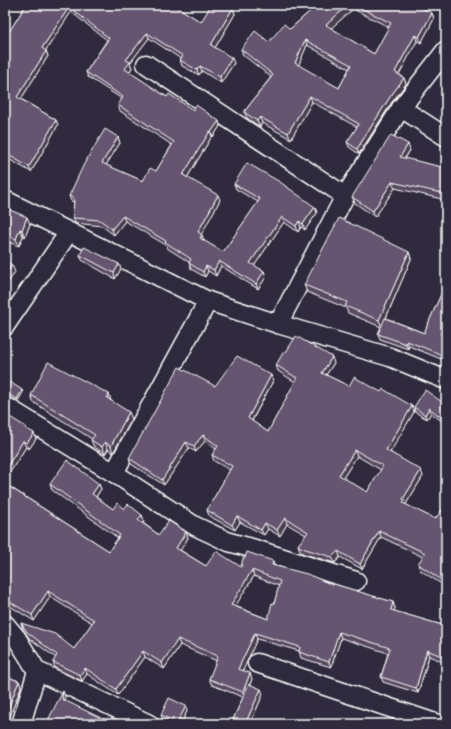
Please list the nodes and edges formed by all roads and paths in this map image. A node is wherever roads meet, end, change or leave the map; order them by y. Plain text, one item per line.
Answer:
1 (446, 50) edge
2 (146, 64) dead end
3 (401, 108) junction
4 (446, 137) edge
5 (345, 196) junction
6 (5, 200) edge
7 (69, 232) junction
8 (208, 301) junction
9 (278, 324) junction
10 (5, 326) edge
11 (446, 380) edge
12 (5, 406) edge
13 (114, 473) junction
14 (356, 581) dead end
15 (5, 624) edge
16 (257, 663) dead end
17 (37, 671) junction
18 (21, 724) edge
19 (150, 724) edge
20 (438, 724) edge

1 - 3 street
2 - 5 street
3 - 4 street
3 - 5 street
5 - 9 street
6 - 7 street
7 - 8 street
7 - 10 street
8 - 9 street
8 - 13 street
9 - 11 street
12 - 13 street
13 - 14 street
15 - 17 street
16 - 20 street
17 - 18 street
17 - 19 street

